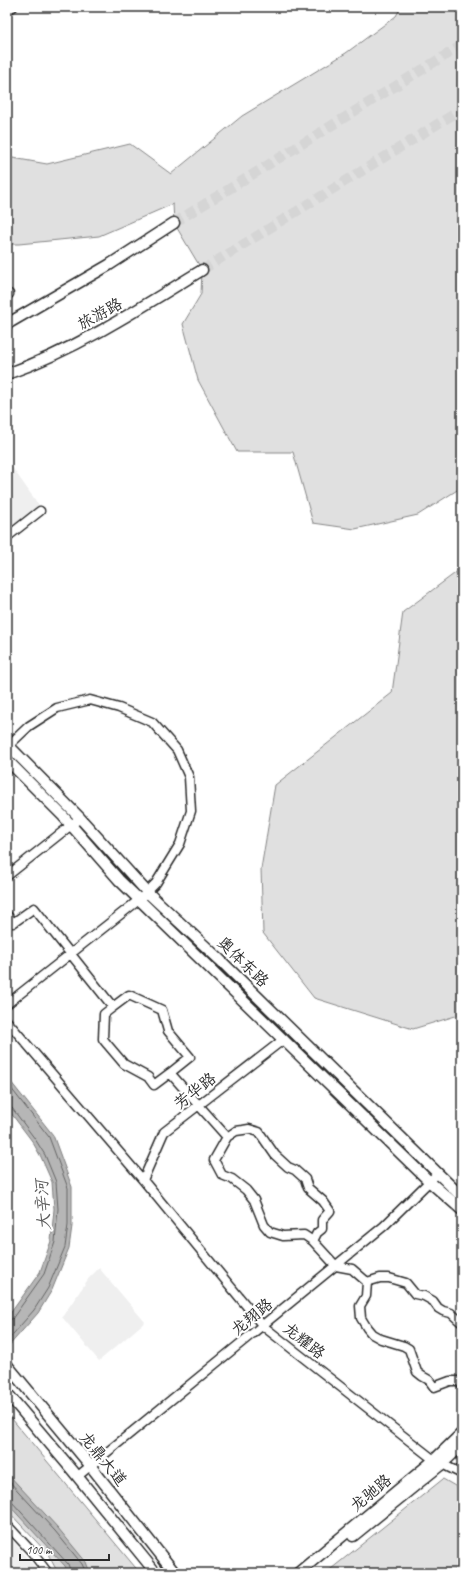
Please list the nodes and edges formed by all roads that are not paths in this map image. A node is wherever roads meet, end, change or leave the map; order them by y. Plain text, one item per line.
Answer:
1 (13, 7) edge
2 (7, 10) edge
3 (174, 223) tunnel mouth
4 (202, 270) tunnel mouth
5 (7, 324) edge
6 (7, 374) edge
7 (40, 511) dead end
8 (7, 537) edge
9 (7, 745) edge
10 (7, 760) edge
11 (80, 818) junction
12 (70, 825) junction
13 (7, 876) edge
14 (143, 895) junction
15 (7, 915) edge
16 (7, 1004) edge
17 (114, 1008) junction
18 (7, 1021) edge
19 (284, 1039) junction
20 (170, 1073) junction
21 (198, 1106) junction
22 (227, 1137) junction
23 (438, 1173) junction
24 (142, 1180) junction
25 (430, 1182) junction
26 (462, 1197) edge
27 (462, 1210) edge
28 (313, 1241) junction
29 (336, 1266) junction
30 (367, 1282) junction
31 (462, 1323) edge
32 (262, 1326) junction
33 (9, 1368) edge
34 (461, 1380) edge
35 (7, 1393) edge
36 (462, 1433) edge
37 (462, 1445) edge
38 (439, 1461) junction
39 (90, 1466) junction
40 (462, 1474) edge
41 (78, 1476) junction
42 (7, 1525) edge
43 (48, 1573) edge
44 (156, 1573) edge
45 (175, 1573) edge
46 (298, 1573) edge
47 (307, 1573) edge

1 - 2 street
3 - 5 main road
4 - 6 main road, 旅游路
7 - 8 street
9 - 11 main road, 奥体东路
9 - 14 street
10 - 12 main road
11 - 12 street
11 - 14 main road, 奥体东路
12 - 13 street
12 - 14 main road
14 - 16 street
14 - 19 main road
14 - 23 main road, 奥体东路
15 - 17 street
17 - 20 street
17 - 20 street
18 - 24 street, 龙耀路
19 - 21 street, 芳华路
19 - 25 main road
20 - 21 street
21 - 22 street
21 - 24 street, 芳华路
22 - 28 street
22 - 28 street
23 - 25 street, 龙翔路
23 - 26 main road, 奥体东路
24 - 32 street, 龙耀路
25 - 27 main road
25 - 29 street, 龙翔路
28 - 29 street
29 - 30 street
29 - 32 street, 龙翔路
30 - 31 street
30 - 34 street
32 - 38 street, 龙耀路
32 - 39 street, 龙翔路
33 - 39 main road, 龙鼎大道
35 - 41 main road, 龙鼎大道
36 - 38 main road, 龙驰路
37 - 38 main road, 龙驰路
38 - 40 street, 龙耀路
38 - 46 main road, 龙驰路
38 - 47 main road, 龙驰路
39 - 41 street, 龙翔路
39 - 45 main road, 龙鼎大道
41 - 44 main road, 龙鼎大道
42 - 43 street

